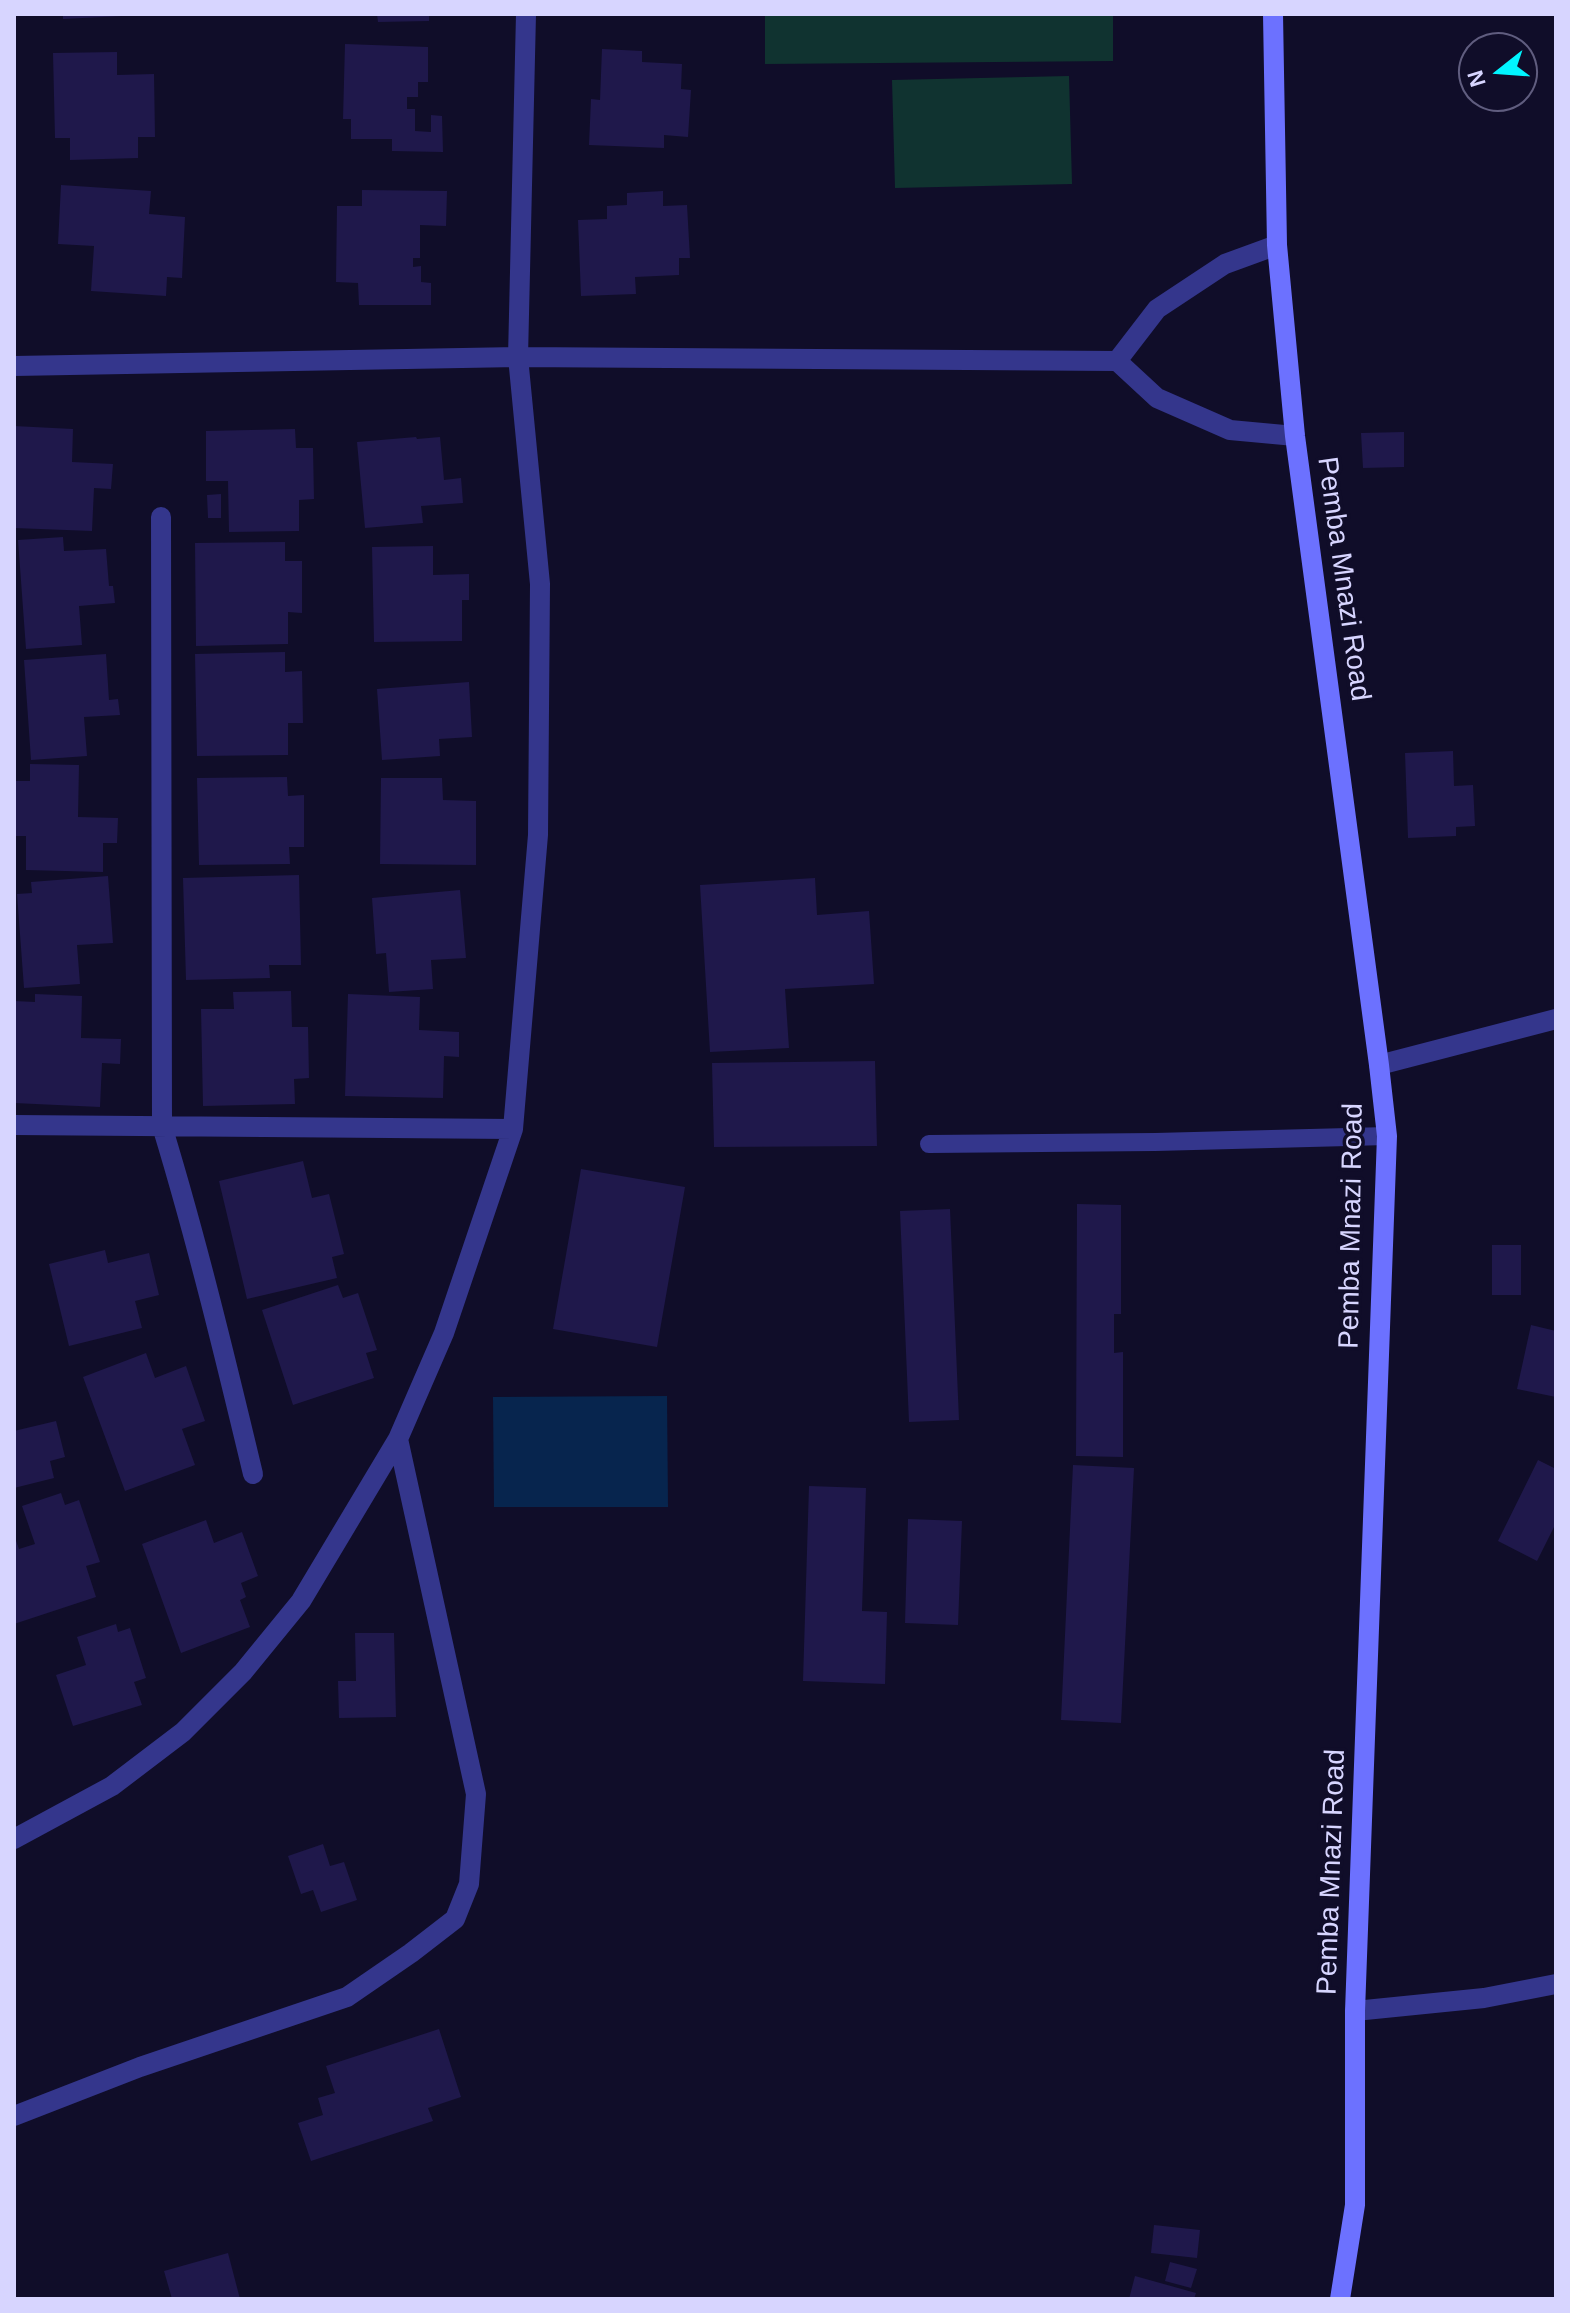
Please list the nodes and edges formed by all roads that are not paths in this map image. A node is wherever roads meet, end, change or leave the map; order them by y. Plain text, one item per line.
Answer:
1 (526, 14) edge
2 (1273, 14) edge
3 (1277, 245) junction
4 (518, 357) junction
5 (1117, 361) junction
6 (14, 366) edge
7 (1295, 436) junction
8 (161, 517) dead end
9 (1556, 1019) edge
10 (1379, 1065) junction
11 (14, 1125) edge
12 (162, 1126) junction
13 (513, 1129) junction
14 (1387, 1136) junction
15 (929, 1144) dead end
16 (398, 1439) junction
17 (253, 1474) dead end
18 (14, 1839) edge
19 (1556, 1984) edge
20 (1355, 2011) junction
21 (14, 2116) edge
22 (1340, 2299) edge

1 - 4 street
2 - 3 main road, Pemba Mnazi Road
3 - 5 street
3 - 7 main road, Pemba Mnazi Road
4 - 5 street
4 - 6 street
4 - 13 street
5 - 7 street
7 - 10 main road, Pemba Mnazi Road
8 - 12 street
9 - 10 street
10 - 14 main road, Pemba Mnazi Road
11 - 12 street
12 - 13 street
12 - 17 street
13 - 16 street
14 - 15 lane
14 - 20 main road, Pemba Mnazi Road
16 - 18 street
16 - 21 street
19 - 20 street
20 - 22 main road, Pemba Mnazi Road

